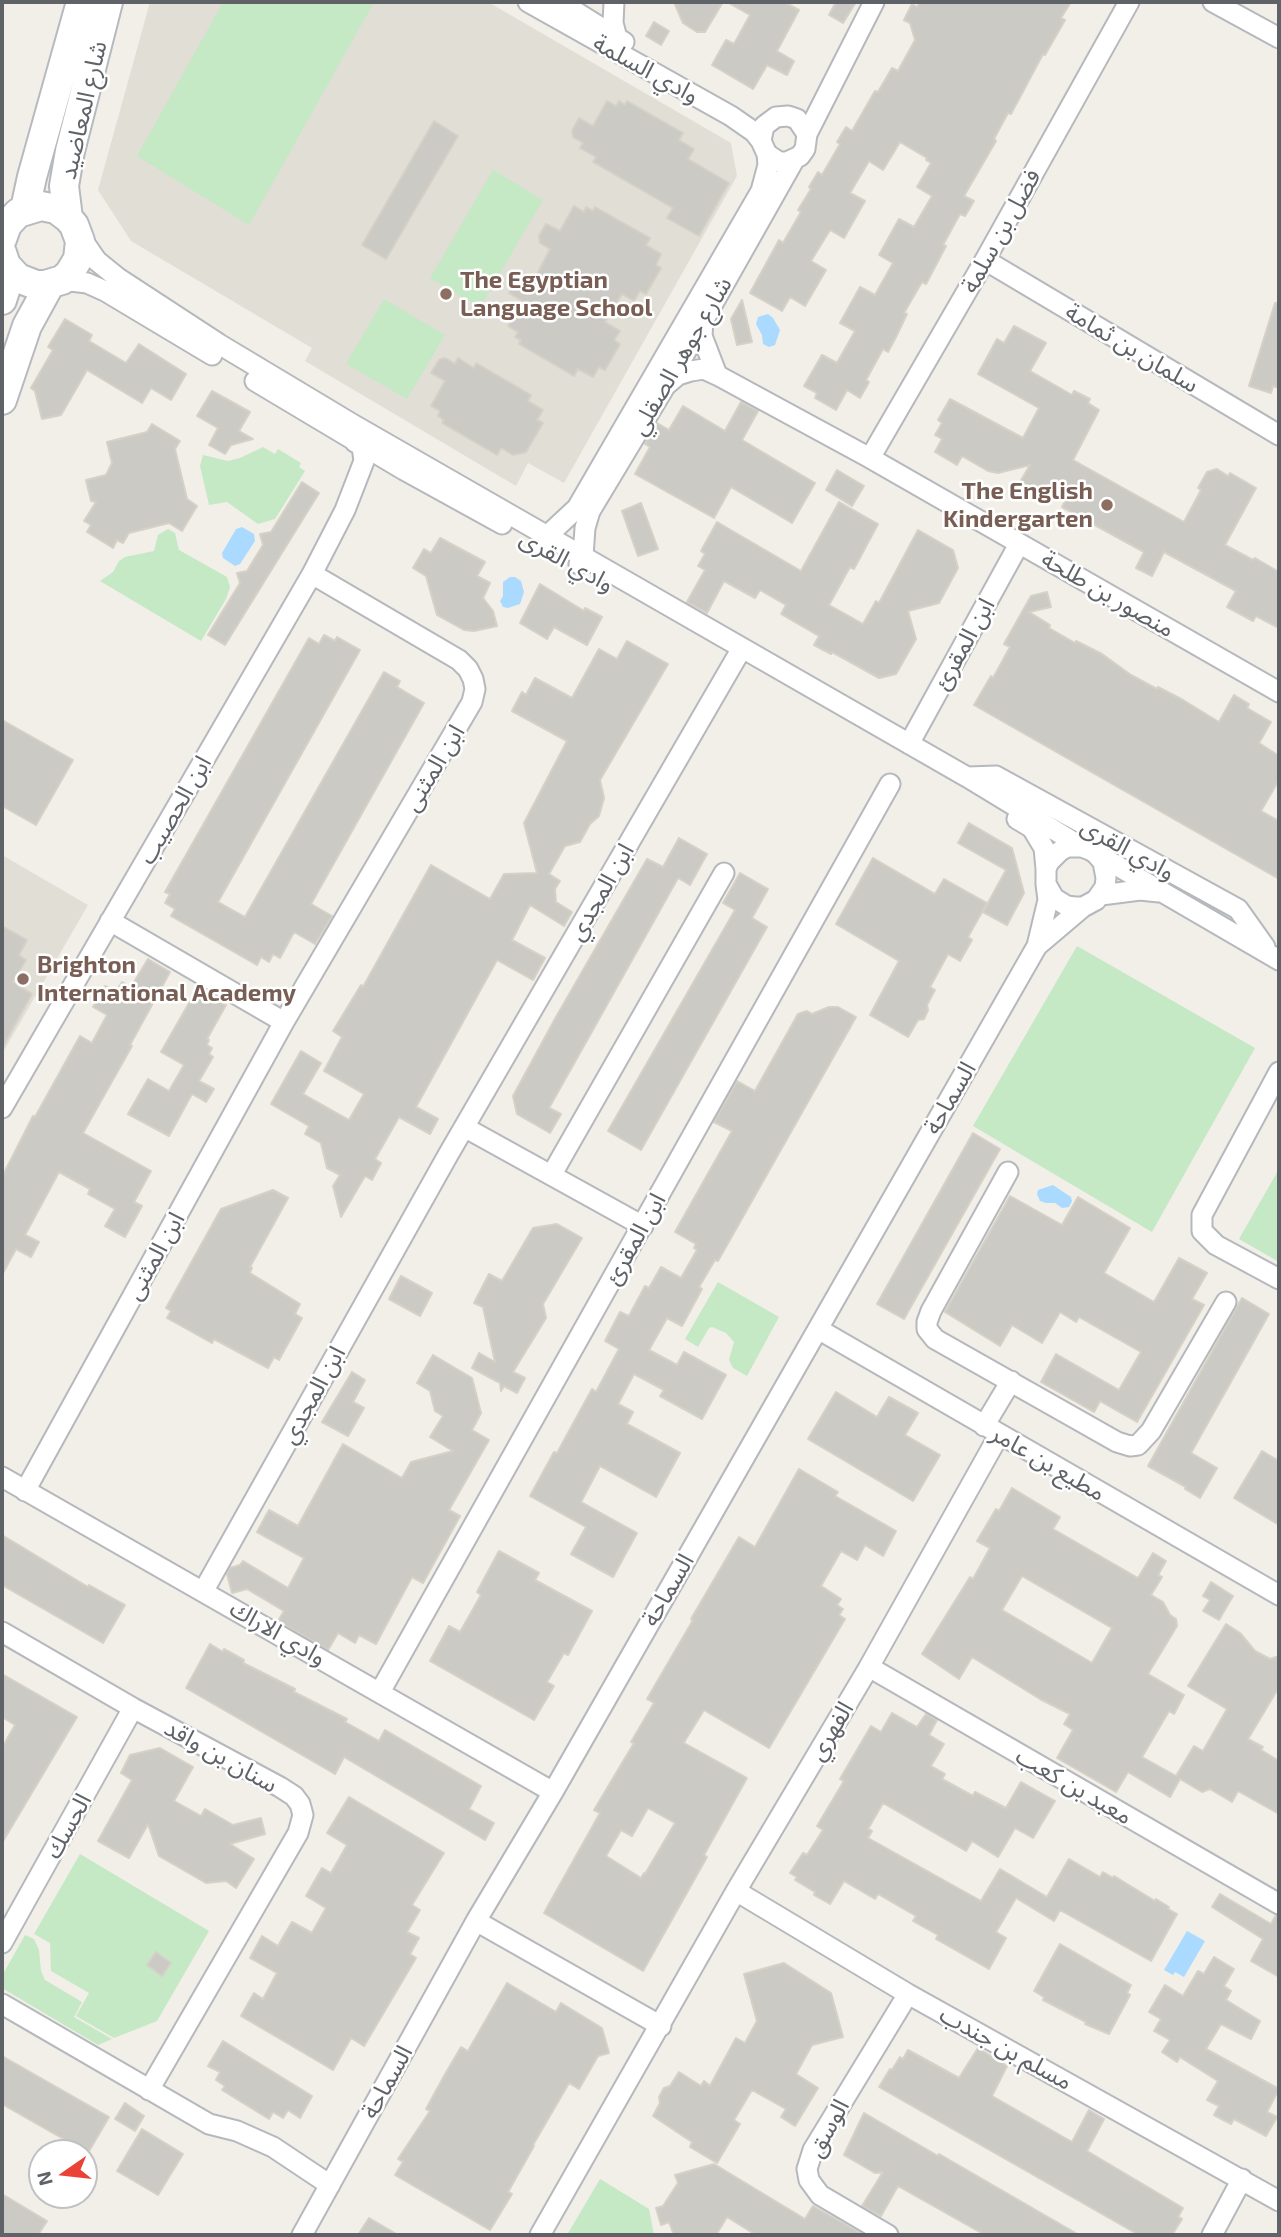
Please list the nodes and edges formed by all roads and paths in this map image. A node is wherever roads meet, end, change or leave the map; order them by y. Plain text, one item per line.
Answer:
1 (81, 2) edge
2 (108, 2) edge
3 (528, 2) edge
4 (592, 2) edge
5 (614, 2) edge
6 (874, 2) edge
7 (1129, 2) edge
8 (1213, 2) edge
9 (566, 6) edge
10 (859, 29) junction
11 (617, 38) junction
12 (1279, 38) edge
13 (782, 116) junction
14 (807, 134) junction
15 (764, 147) junction
16 (794, 160) junction
17 (25, 209) junction
18 (73, 225) junction
19 (2, 239) edge
20 (985, 260) junction
21 (6, 262) edge
22 (56, 282) junction
23 (2, 300) edge
24 (703, 320) junction
25 (717, 375) junction
26 (665, 386) junction
27 (2, 400) edge
28 (1279, 435) edge
29 (351, 440) junction
30 (870, 458) junction
31 (404, 470) junction
32 (345, 510) junction
33 (545, 541) junction
34 (1019, 544) junction
35 (580, 561) junction
36 (312, 574) junction
37 (739, 652) junction
38 (1279, 692) edge
39 (909, 744) junction
40 (967, 777) junction
41 (890, 785) dead end
42 (1090, 851) junction
43 (724, 873) dead end
44 (1046, 877) junction
45 (1164, 893) junction
46 (1101, 895) junction
47 (1083, 907) junction
48 (110, 921) junction
49 (1037, 946) junction
50 (1275, 957) edge
51 (284, 1021) junction
52 (1279, 1072) edge
53 (2, 1108) edge
54 (464, 1127) junction
55 (1008, 1172) dead end
56 (552, 1174) junction
57 (643, 1226) junction
58 (1279, 1279) edge
59 (1226, 1302) dead end
60 (818, 1329) junction
61 (1011, 1381) junction
62 (991, 1431) junction
63 (2, 1477) edge
64 (25, 1491) junction
65 (204, 1590) junction
66 (1279, 1595) edge
67 (2, 1632) edge
68 (869, 1667) junction
69 (380, 1692) junction
70 (133, 1708) junction
71 (553, 1792) junction
72 (736, 1891) junction
73 (1279, 1904) edge
74 (476, 1921) junction
75 (2, 1943) edge
76 (908, 1994) junction
77 (2, 2004) edge
78 (661, 2026) junction
79 (149, 2090) junction
80 (1242, 2179) junction
81 (330, 2185) junction
82 (1279, 2201) edge
83 (302, 2235) edge
84 (540, 2235) edge
85 (888, 2235) edge
86 (1212, 2235) edge

1 - 17 street, شارع المعاضيد
2 - 18 street, شارع المعاضيد
3 - 15 street, وادي السلمة
4 - 9 street
5 - 11 street
6 - 10 street
7 - 20 street, فضل بن سلمة
8 - 12 street
9 - 11 street, وادي السلمة
10 - 13 street
10 - 14 street
11 - 13 street, وادي السلمة
13 - 14 street
13 - 15 street
14 - 16 street
15 - 16 street
15 - 33 street, شارع جوهر الصقلي
16 - 24 street, شارع جوهر الصقلي
17 - 18 street
17 - 19 street
18 - 22 street, شارع المعاضيد
18 - 33 street, وادي القرى
20 - 28 street, سلمان بن ثمامة
20 - 30 street, فضل بن سلمة
21 - 22 street
21 - 23 street
22 - 27 street
22 - 29 street, وادي القرى
24 - 25 street
24 - 26 street, شارع جوهر الصقلي
25 - 26 street, منصور بن طلحة
25 - 30 street, منصور بن طلحة
26 - 35 street, شارع جوهر الصقلي
29 - 31 street, وادي القرى
29 - 32 street, ابن الحصيب
30 - 34 street, منصور بن طلحة
31 - 32 street, ابن الحصيب
31 - 33 street, وادي القرى
32 - 36 street, ابن الحصيب
33 - 35 street, وادي القرى
34 - 38 street, منصور بن طلحة
34 - 39 street, ابن المقرئ
35 - 37 street, وادي القرى
36 - 48 street, ابن الحصيب
36 - 51 street, ابن المثنى
37 - 39 street, وادي القرى
37 - 44 street, وادي القرى
37 - 54 street, ابن المجدي
39 - 40 street, وادي القرى
40 - 42 street, وادي القرى
40 - 50 street, وادي القرى
41 - 57 street, ابن المقرئ
42 - 44 street
42 - 45 street, وادي القرى
42 - 46 street
43 - 56 street
44 - 47 street
44 - 49 street, السماحة
45 - 46 street, وادي القرى
45 - 50 street, وادي القرى
46 - 47 street
47 - 49 street, السماحة
48 - 51 street
48 - 53 street, ابن الحصيب
49 - 60 street, السماحة
51 - 64 street, ابن المثنى
52 - 58 street
54 - 56 street
54 - 65 street, ابن المجدي
55 - 61 street
56 - 57 street
57 - 69 street, ابن المقرئ
59 - 61 street
60 - 62 street, مطيع بن عامر
60 - 71 street, السماحة
61 - 62 street, الفهري
62 - 66 street, مطيع بن عامر
62 - 68 street, الفهري
63 - 64 street, وادي الاراك
64 - 65 street, وادي الاراك
65 - 69 street, وادي الاراك
67 - 70 street, سنان بن واقد
68 - 72 street, الفهري
68 - 73 street, معبد بن كعب
69 - 71 street, وادي الاراك
70 - 75 street, الحسك
70 - 79 street, سنان بن واقد
71 - 74 street, السماحة
72 - 76 street, مسلم بن جندب
72 - 78 street, الفهري
74 - 78 street
74 - 81 street, السماحة
76 - 80 street, مسلم بن جندب
76 - 85 street, الوسق
77 - 79 street
78 - 84 street, الفهري
79 - 81 street
80 - 82 street, مسلم بن جندب
80 - 86 street
81 - 83 street, السماحة

